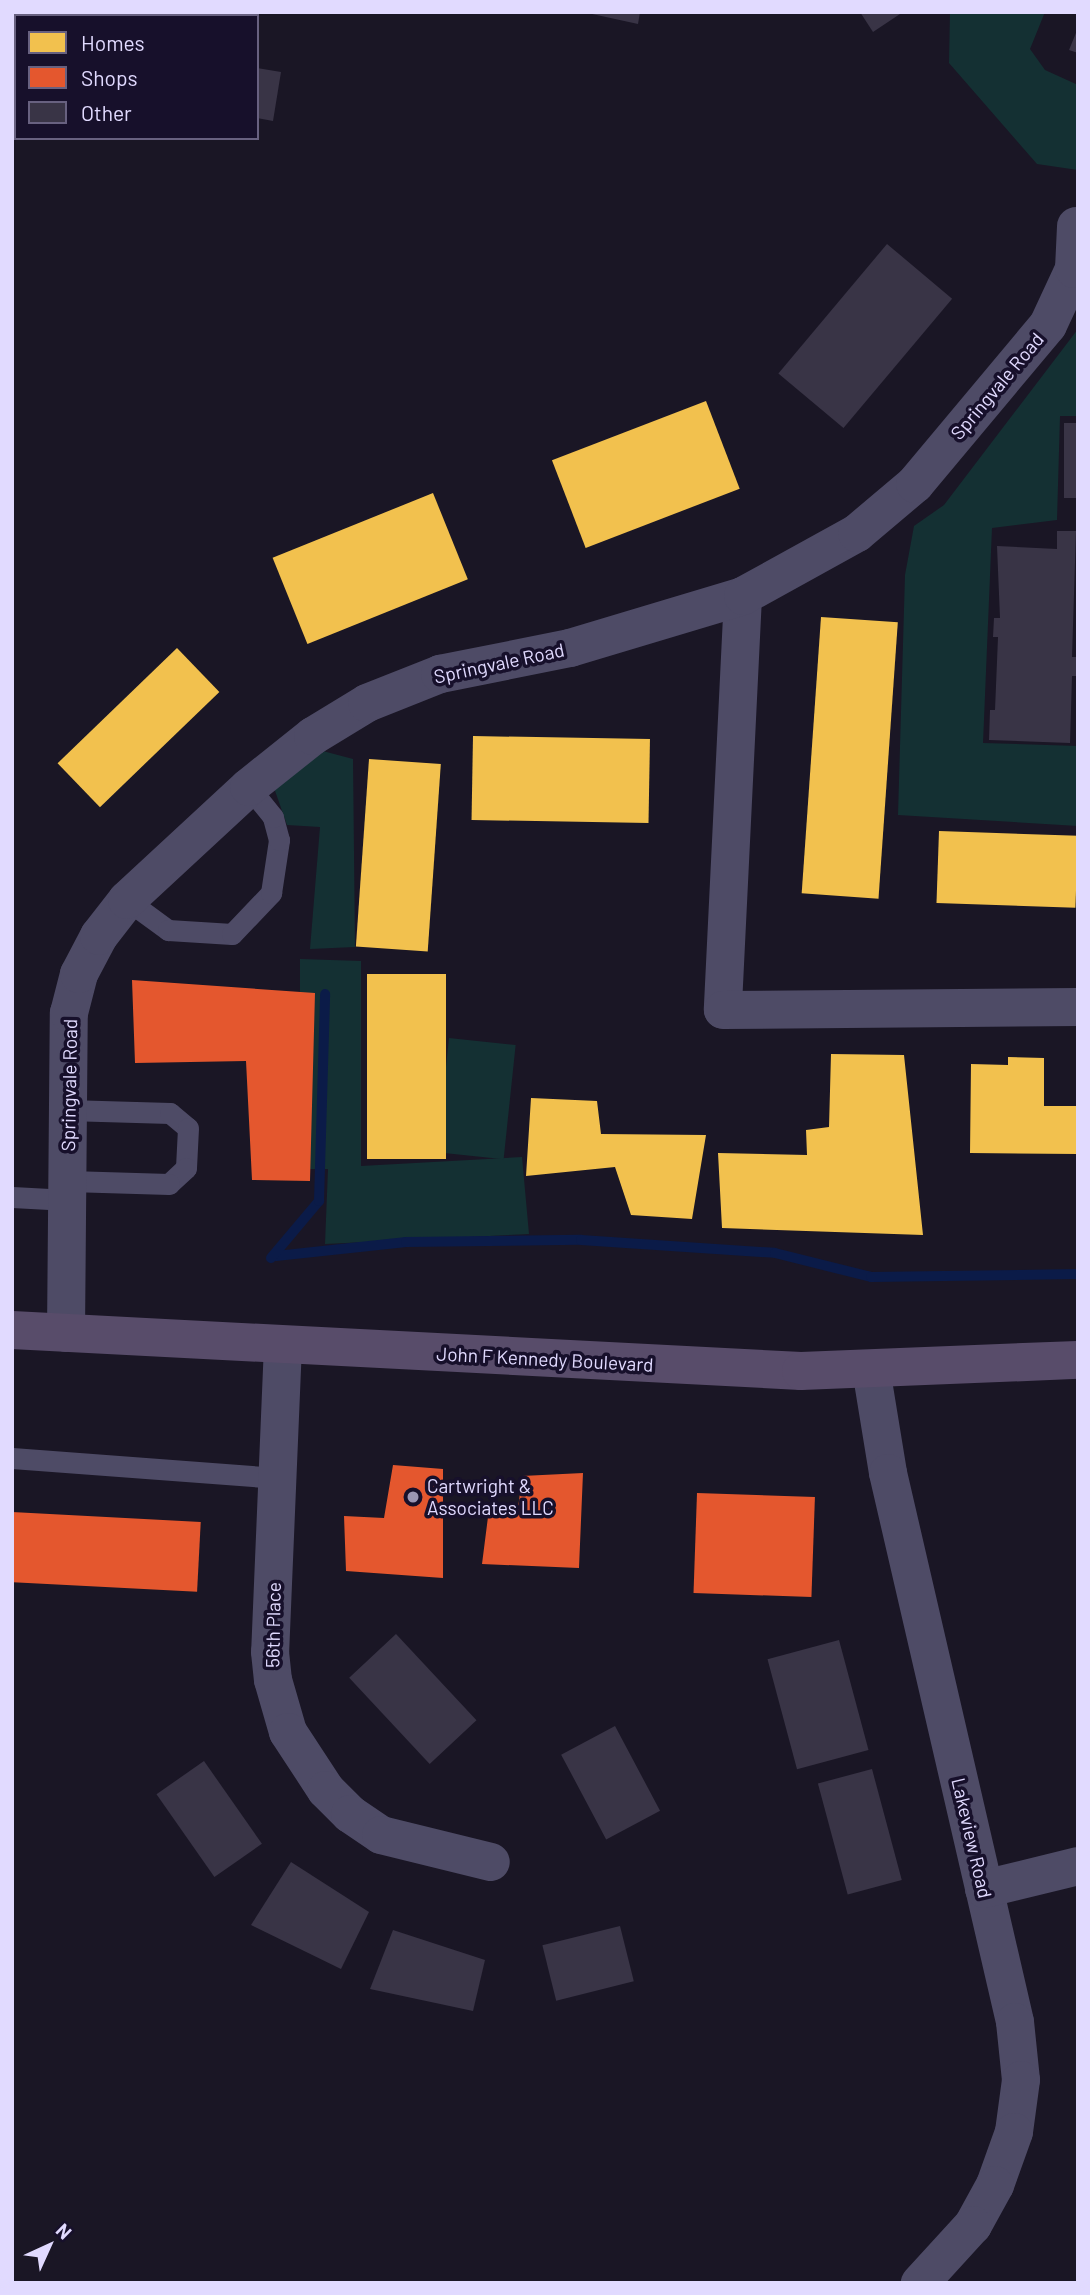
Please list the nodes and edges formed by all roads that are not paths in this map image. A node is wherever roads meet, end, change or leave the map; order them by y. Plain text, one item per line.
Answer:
1 (1076, 226) dead end
2 (743, 596) junction
3 (249, 787) junction
4 (127, 900) junction
5 (1078, 1007) edge
6 (67, 1110) junction
7 (69, 1191) junction
8 (12, 1197) edge
9 (12, 1330) edge
10 (66, 1333) junction
11 (284, 1345) junction
12 (1078, 1360) edge
13 (871, 1369) junction
14 (12, 1458) edge
15 (278, 1478) junction
16 (491, 1862) dead end
17 (1078, 1866) edge
18 (984, 1889) junction
19 (920, 2283) edge

1 - 2 street, Springvale Road
2 - 3 street, Springvale Road
2 - 5 street
3 - 4 street, Springvale Road
3 - 4 lane
4 - 6 street, Springvale Road
6 - 7 street, Springvale Road
6 - 7 lane
7 - 8 lane
7 - 10 street, Springvale Road
9 - 10 main road, John F Kennedy Boulevard
10 - 11 main road, John F Kennedy Boulevard
11 - 13 main road, John F Kennedy Boulevard
11 - 15 street, 56th Place
12 - 13 main road, John F Kennedy Boulevard
13 - 18 street, Lakeview Road
14 - 15 lane
15 - 16 street, 56th Place
17 - 18 street
18 - 19 street, Lakeview Road

